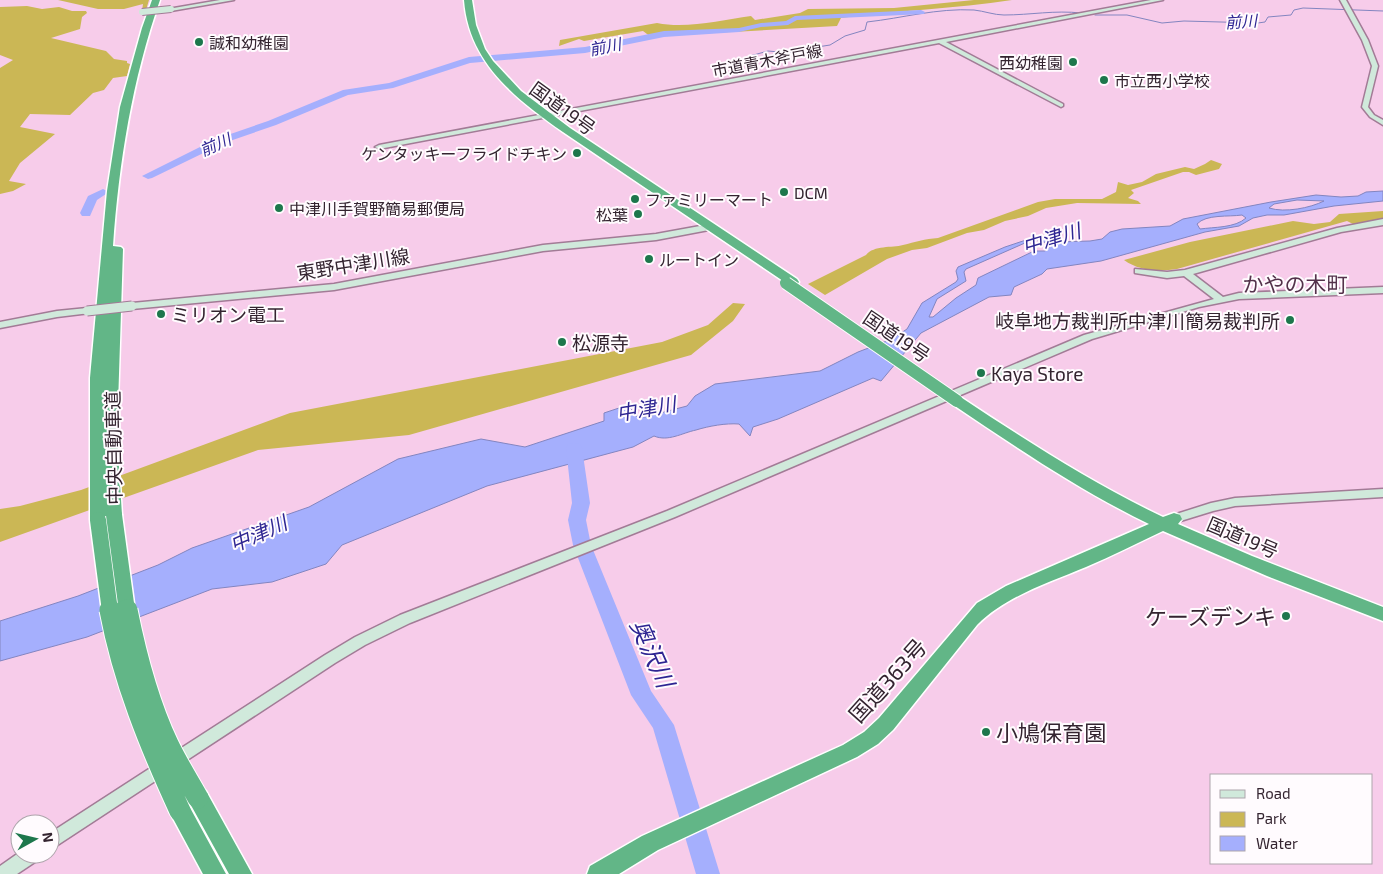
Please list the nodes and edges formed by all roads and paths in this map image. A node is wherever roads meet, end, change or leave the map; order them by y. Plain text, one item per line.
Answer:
1 (151, 0) edge
2 (156, 0) edge
3 (162, 0) edge
4 (167, 0) edge
5 (231, 0) edge
6 (1160, 0) edge
7 (1342, 0) edge
8 (465, 5) edge
9 (146, 17) junction
10 (941, 42) junction
11 (1061, 105) dead end
12 (544, 116) junction
13 (1383, 122) edge
14 (379, 146) dead end
15 (125, 172) dead end
16 (1381, 225) edge
17 (707, 228) junction
18 (1138, 271) dead end
19 (1186, 273) junction
20 (1383, 290) edge
21 (1220, 299) junction
22 (0, 325) edge
23 (1383, 493) edge
24 (106, 517) junction
25 (1169, 522) junction
26 (1383, 606) edge
27 (1383, 614) edge
28 (60, 835) edge
29 (17, 864) edge
30 (2, 874) edge
31 (215, 874) edge
32 (241, 874) edge
33 (598, 874) edge

1 - 9 highway
2 - 9 highway, 中央自動車道
3 - 9 highway, 中央自動車道
4 - 9 highway
5 - 9 street, bridge
6 - 10 street, 市道青木斧戸線
7 - 13 street
8 - 12 highway, 国道19号
9 - 15 highway, 中央自動車道
9 - 24 highway, 中央自動車道
10 - 11 street
10 - 12 street, 市道青木斧戸線
12 - 14 street, 市道青木斧戸線
12 - 17 highway, 国道19号
16 - 19 street
17 - 22 street, 東野中津川線, bridge
17 - 25 highway, 国道19号, bridge
18 - 19 street
19 - 21 street
20 - 21 street
21 - 28 street
23 - 25 street
24 - 31 highway, 中央自動車道, bridge
24 - 32 highway, 中央自動車道, bridge
25 - 26 highway, 国道19号
25 - 27 highway, 国道19号
25 - 33 highway, 国道363号
29 - 30 street

